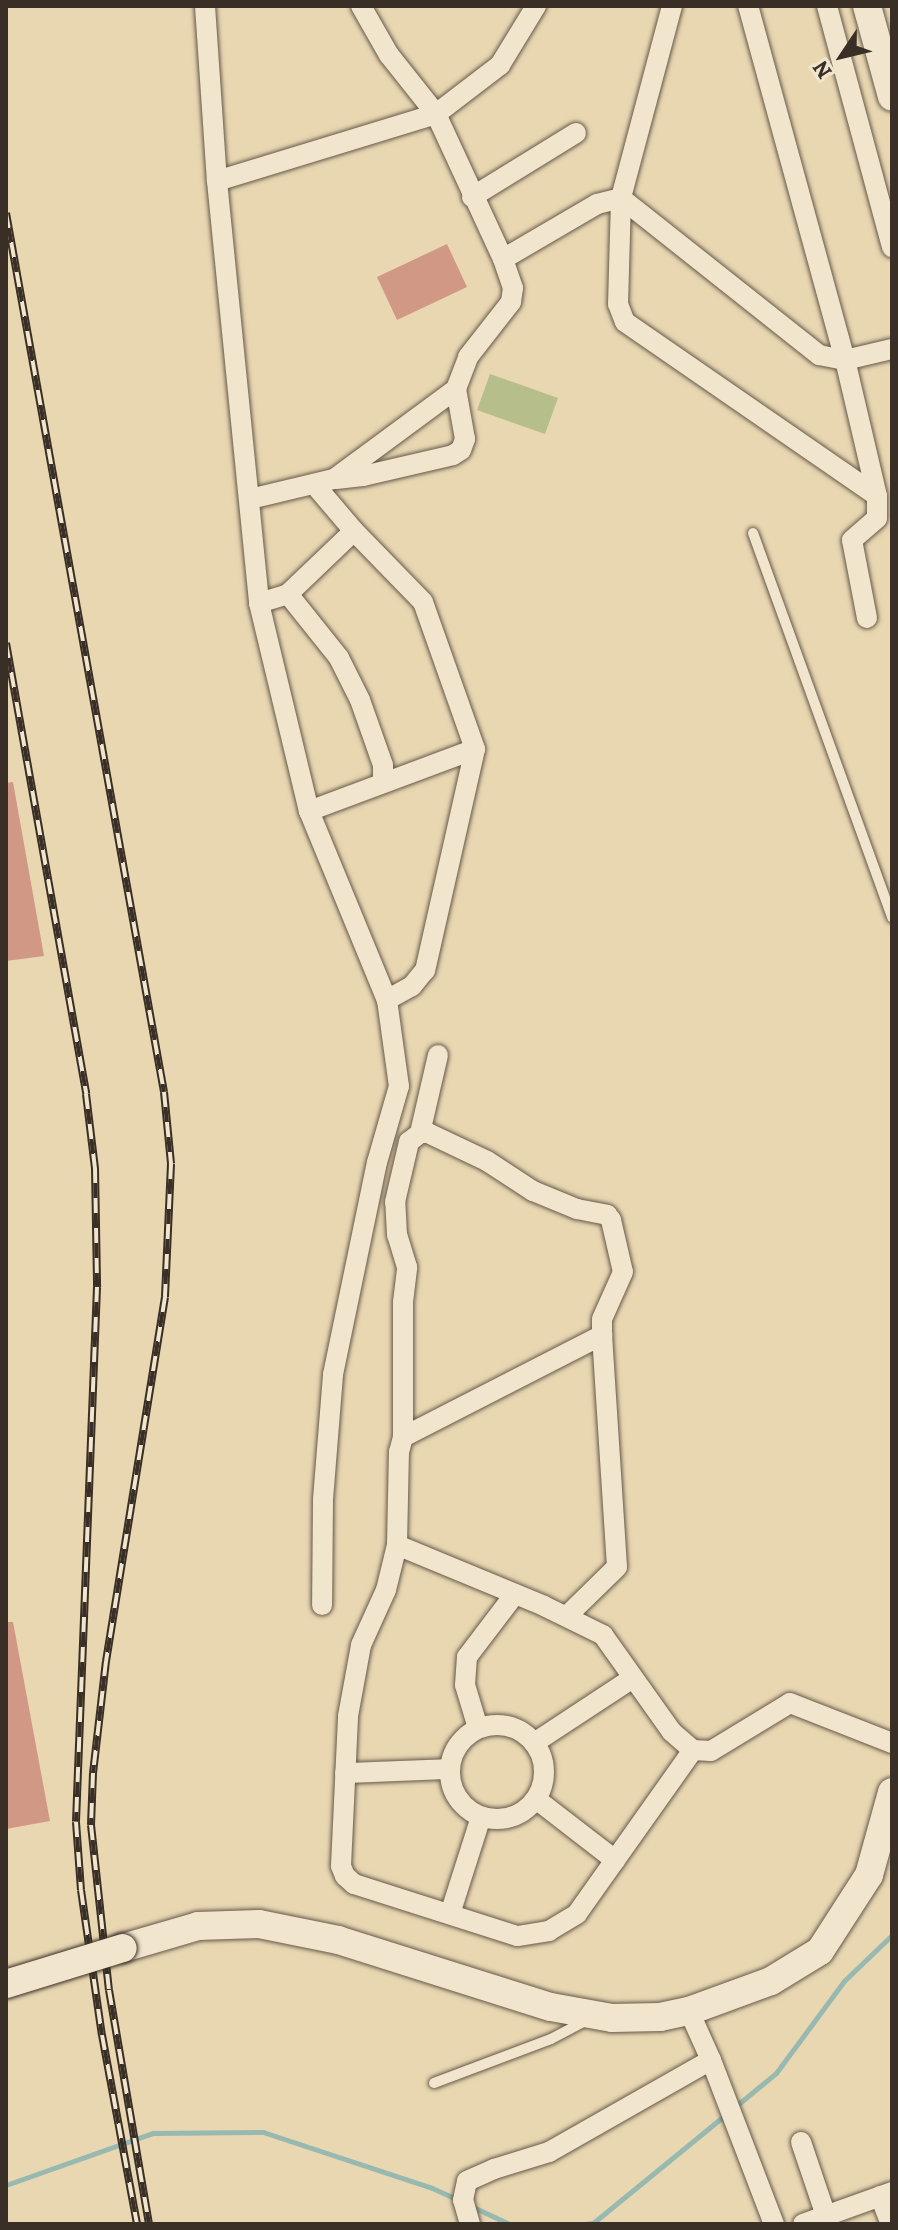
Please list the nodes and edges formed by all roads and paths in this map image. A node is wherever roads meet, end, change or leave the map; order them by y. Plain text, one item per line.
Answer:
1 (205, 6) edge
2 (361, 6) edge
3 (536, 6) edge
4 (672, 6) edge
5 (748, 6) edge
6 (827, 6) edge
7 (867, 6) edge
8 (892, 97) edge
9 (436, 114) junction
10 (576, 133) dead end
11 (217, 181) junction
12 (472, 197) junction
13 (621, 198) junction
14 (892, 247) edge
15 (503, 259) junction
16 (892, 349) edge
17 (845, 360) junction
18 (456, 389) junction
19 (324, 482) junction
20 (877, 496) junction
21 (250, 499) junction
22 (354, 531) junction
23 (753, 533) dead end
24 (288, 594) junction
25 (259, 603) junction
26 (867, 618) dead end
27 (475, 749) junction
28 (383, 783) junction
29 (309, 811) junction
30 (892, 918) edge
31 (387, 1000) junction
32 (438, 1055) dead end
33 (420, 1133) junction
34 (602, 1335) junction
35 (403, 1437) junction
36 (397, 1545) junction
37 (515, 1594) junction
38 (322, 1605) dead end
39 (567, 1616) junction
40 (633, 1678) junction
41 (478, 1728) junction
42 (534, 1743) junction
43 (892, 1743) edge
44 (693, 1750) junction
45 (449, 1769) junction
46 (345, 1773) junction
47 (536, 1799) junction
48 (890, 1805) edge
49 (481, 1817) junction
50 (615, 1860) junction
51 (881, 1866) edge
52 (450, 1914) junction
53 (6, 1984) edge
54 (689, 2011) junction
55 (594, 2016) junction
56 (711, 2060) junction
57 (434, 2083) dead end
58 (801, 2142) dead end
59 (886, 2194) edge
60 (826, 2216) junction
61 (470, 2224) edge
62 (774, 2224) edge
63 (803, 2224) edge
64 (891, 2224) edge

1 - 11 street
2 - 9 street
3 - 9 street
4 - 13 street
5 - 17 street
6 - 14 street
7 - 8 street
9 - 11 street
9 - 12 street
10 - 12 street
11 - 21 street
12 - 15 street
13 - 15 street
13 - 17 street
13 - 20 street
15 - 18 street
16 - 17 street
17 - 20 street
18 - 19 street
18 - 19 street
19 - 21 street
19 - 22 street
20 - 26 street
21 - 25 street
22 - 24 street
22 - 27 street
23 - 30 lane
24 - 25 street
24 - 28 street
25 - 29 street
27 - 28 street
27 - 31 street
28 - 29 street
29 - 31 street
31 - 38 street
32 - 33 street
33 - 34 street
33 - 35 street
34 - 35 street
34 - 39 street
35 - 36 street
36 - 37 street
36 - 46 street
37 - 39 street
37 - 41 street
39 - 40 street
40 - 42 street
40 - 44 street
41 - 42 street
41 - 45 street
42 - 47 street
43 - 44 street
44 - 50 street
45 - 46 street
45 - 49 street
46 - 52 street
47 - 49 street
47 - 50 street
48 - 51 street
49 - 52 street
50 - 52 street
51 - 54 street
53 - 55 street, bridge
54 - 55 street
54 - 56 street
55 - 57 lane
56 - 61 street
56 - 62 street
58 - 60 street
59 - 60 street
59 - 64 street
60 - 63 street

